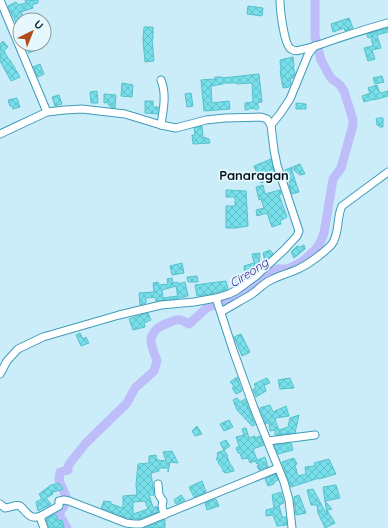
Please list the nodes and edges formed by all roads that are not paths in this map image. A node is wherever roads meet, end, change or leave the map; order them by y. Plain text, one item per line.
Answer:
1 (0, 0) edge
2 (280, 0) edge
3 (388, 23) edge
4 (319, 45) junction
5 (161, 80) dead end
6 (46, 112) junction
7 (161, 125) junction
8 (271, 125) junction
9 (0, 134) edge
10 (388, 172) edge
11 (217, 300) junction
12 (220, 311) junction
13 (0, 374) edge
14 (315, 436) dead end
15 (268, 441) junction
16 (278, 468) junction
17 (158, 484) dead end
18 (0, 504) edge
19 (164, 515) junction
20 (41, 516) junction
21 (44, 528) edge
22 (292, 528) edge

1 - 6 street
2 - 4 street
3 - 4 street
4 - 8 street
5 - 7 street
6 - 7 street
6 - 9 street
7 - 8 street
8 - 11 street
10 - 12 street
11 - 12 street
11 - 13 street
12 - 15 street
14 - 15 street
15 - 16 street
16 - 19 street
16 - 22 street
17 - 19 street
18 - 20 street
19 - 20 street
20 - 21 street

